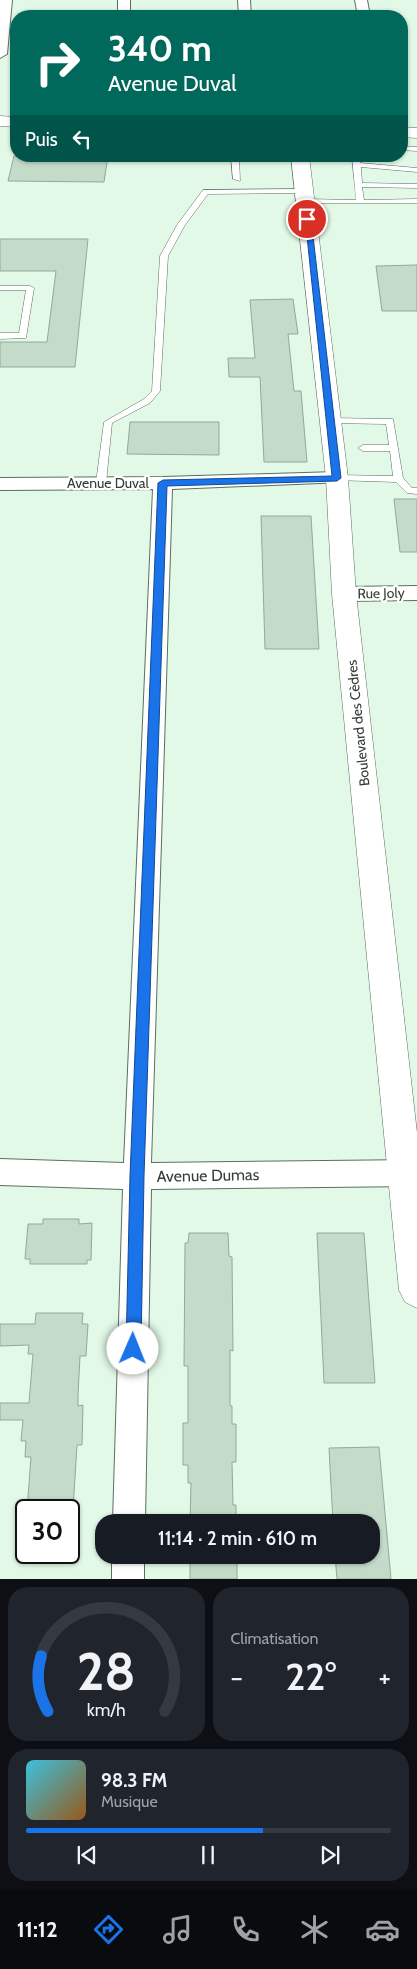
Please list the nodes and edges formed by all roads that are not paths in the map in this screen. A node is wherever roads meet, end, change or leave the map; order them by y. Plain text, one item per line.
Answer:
1 (6, 0) edge
2 (0, 54) edge
3 (236, 162) edge
4 (301, 162) edge
5 (357, 162) edge
6 (357, 165) junction
7 (417, 170) edge
8 (237, 179) dead end
9 (358, 185) junction
10 (417, 186) edge
11 (305, 196) junction
12 (417, 201) edge
13 (360, 202) junction
14 (0, 288) edge
15 (0, 336) edge
16 (330, 421) junction
17 (363, 448) dead end
18 (394, 448) junction
19 (337, 478) junction
20 (398, 479) junction
21 (101, 483) junction
22 (163, 483) junction
23 (0, 484) edge
24 (417, 491) edge
25 (417, 593) edge
26 (344, 594) junction
27 (0, 1172) edge
28 (411, 1173) edge
29 (137, 1176) junction
30 (417, 1290) edge
31 (129, 1514) edge
32 (128, 1564) edge
33 (128, 1579) edge

1 - 2 street
3 - 8 lane
4 - 11 street, Boulevard des Cèdres
5 - 6 lane
6 - 7 lane
6 - 9 lane
9 - 10 lane
9 - 13 lane
11 - 13 lane
11 - 16 street, Boulevard des Cèdres
11 - 21 lane
12 - 13 lane
14 - 15 lane
16 - 18 lane
16 - 19 street, Boulevard des Cèdres
17 - 18 lane
18 - 20 lane
19 - 20 lane
19 - 22 street, Avenue Duval
19 - 26 street, Boulevard des Cèdres
20 - 24 lane
21 - 22 street, Avenue Duval
21 - 23 street, Avenue Duval
22 - 29 street
25 - 26 street, Rue Joly
26 - 28 street, Boulevard des Cèdres
27 - 29 street, Avenue Dumas
28 - 29 street, Avenue Dumas
28 - 30 street, Boulevard des Cèdres
29 - 31 street
32 - 33 street

